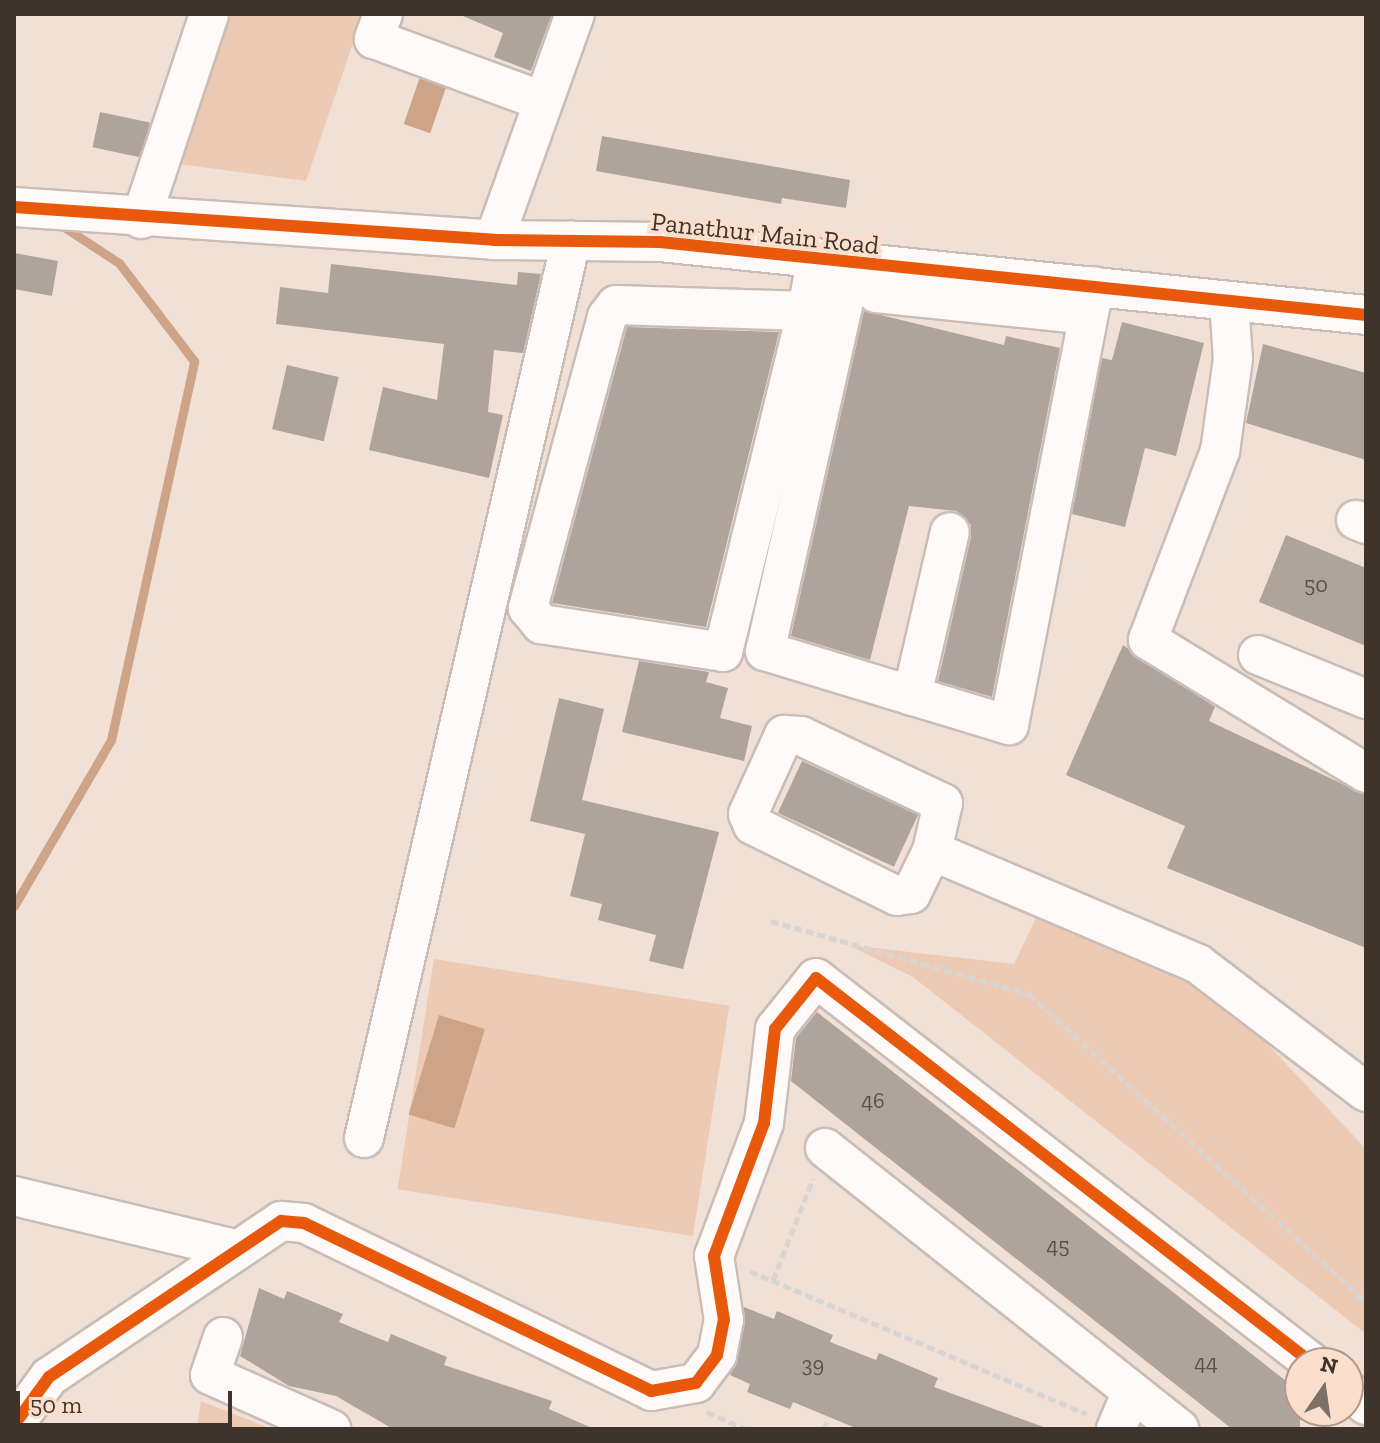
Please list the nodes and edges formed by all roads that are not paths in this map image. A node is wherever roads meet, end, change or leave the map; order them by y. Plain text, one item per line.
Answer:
1 (209, 14) edge
2 (383, 14) edge
3 (575, 14) edge
4 (540, 100) junction
5 (17, 208) edge
6 (141, 219) junction
7 (494, 240) junction
8 (571, 241) junction
9 (839, 272) junction
10 (1091, 300) junction
11 (1229, 301) junction
12 (807, 311) junction
13 (1366, 315) edge
14 (950, 532) dead end
15 (1258, 655) dead end
16 (912, 696) junction
17 (1366, 699) edge
18 (1366, 773) edge
19 (932, 851) junction
20 (1366, 1092) edge
21 (364, 1138) dead end
22 (825, 1148) road end
23 (14, 1196) edge
24 (230, 1248) junction
25 (223, 1337) dead end
26 (1291, 1347) edge
27 (1122, 1416) edge
28 (14, 1425) edge
29 (331, 1429) edge
30 (1179, 1429) edge

1 - 6 street
2 - 4 street
3 - 4 street
4 - 7 street
5 - 6 street, Panathur Main Road
6 - 7 street, Panathur Main Road
7 - 8 street, Panathur Main Road
8 - 9 street, Panathur Main Road
8 - 21 street
9 - 10 street, Panathur Main Road
9 - 12 street
9 - 16 street
10 - 11 street, Panathur Main Road
10 - 16 street
11 - 13 street, Panathur Main Road
11 - 18 street
12 - 12 street
14 - 16 street
15 - 17 street
19 - 19 street
19 - 20 street
22 - 27 street
23 - 24 street
24 - 26 street
24 - 28 street
25 - 29 street
27 - 30 street

